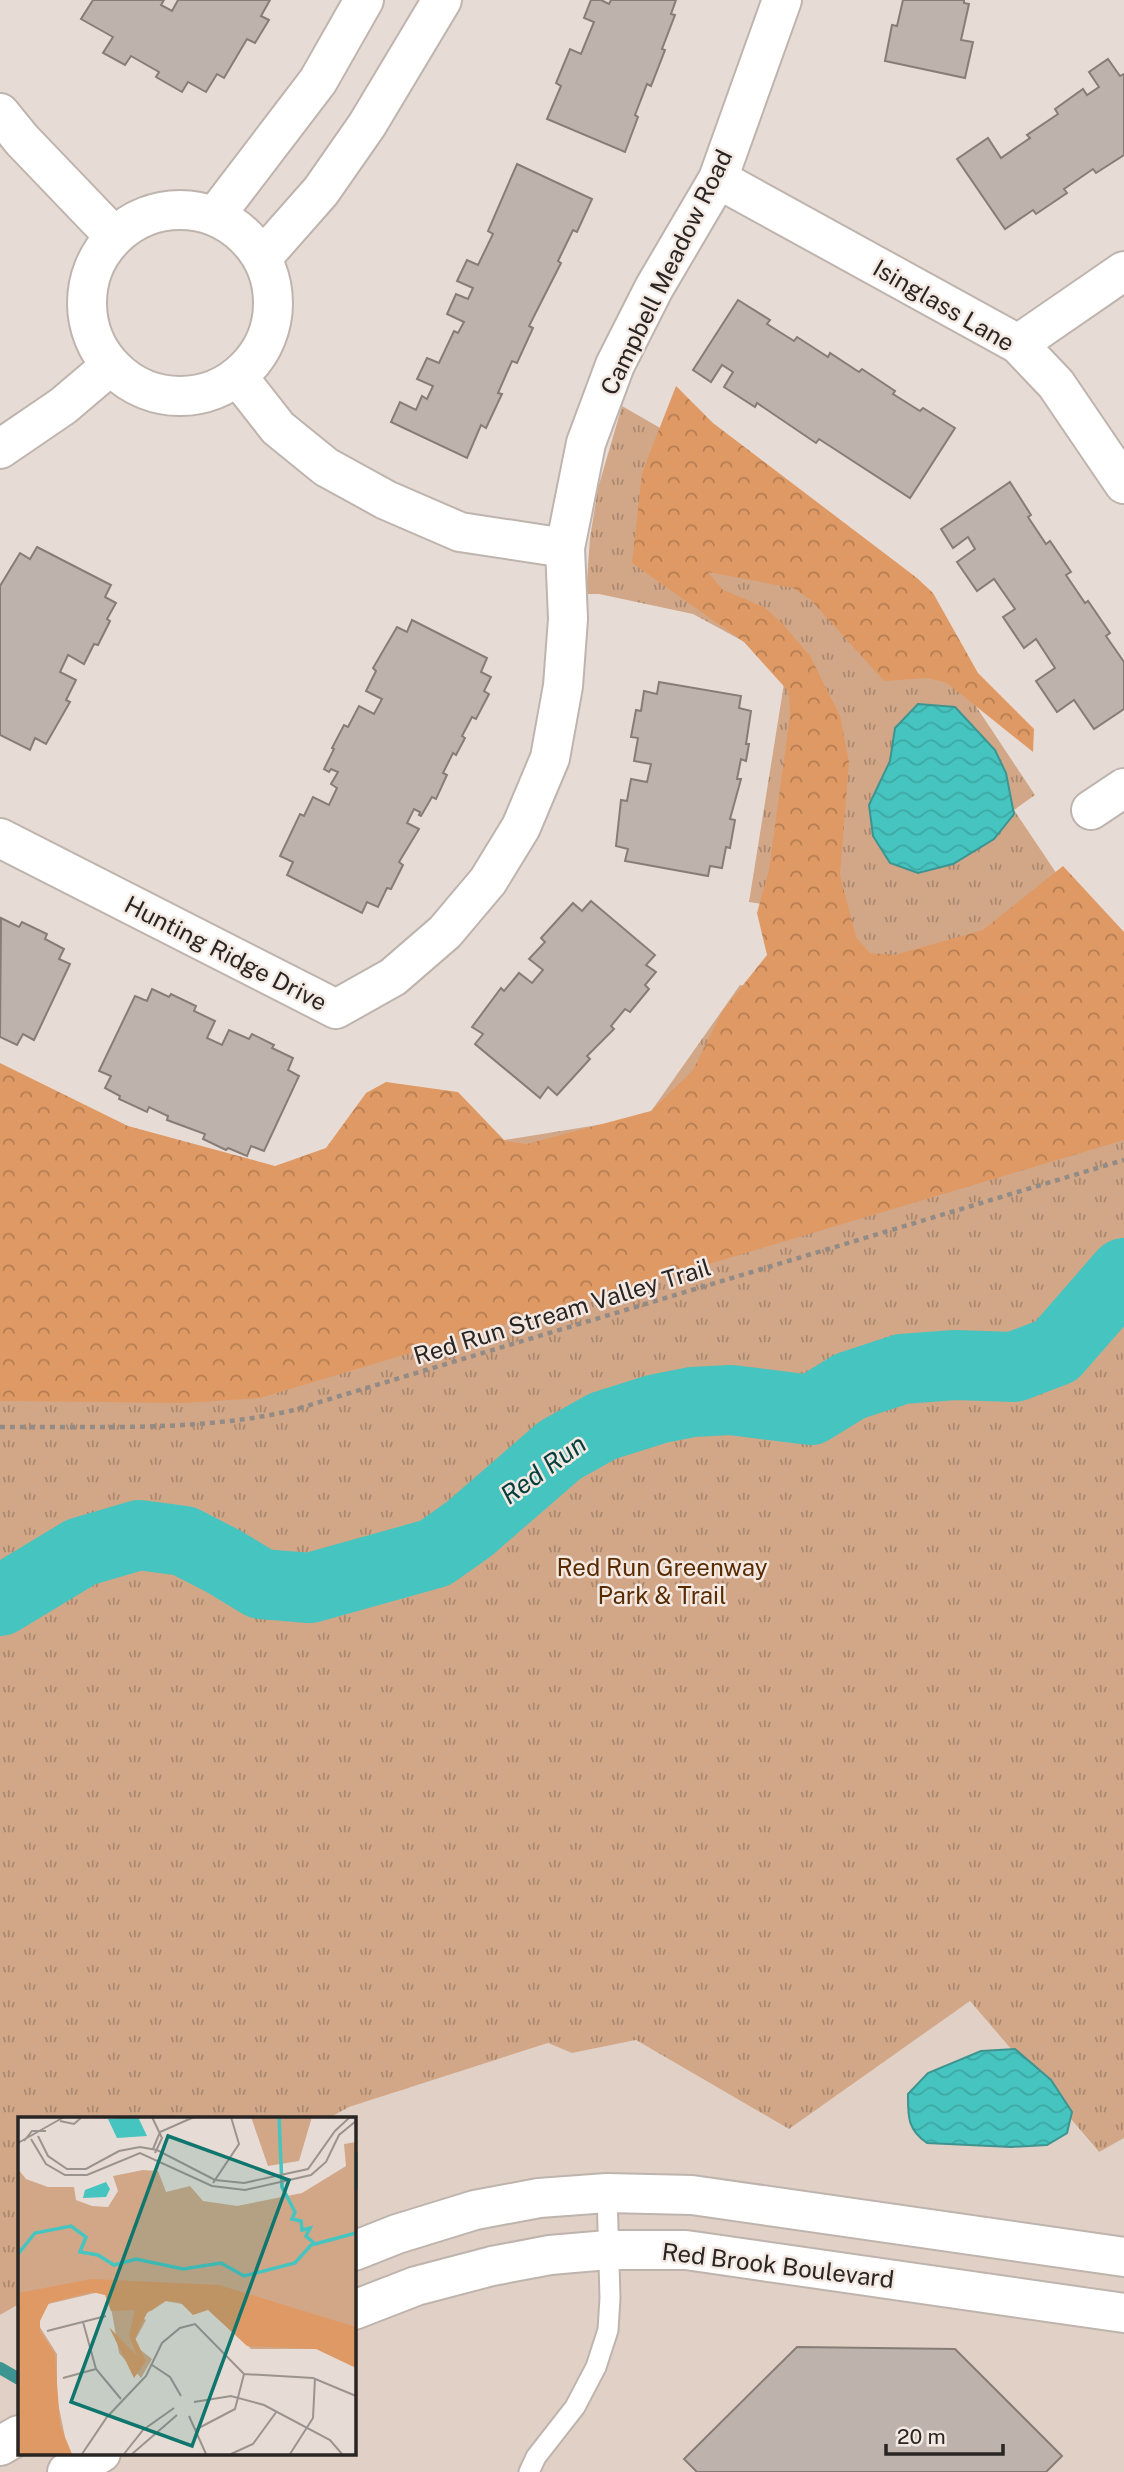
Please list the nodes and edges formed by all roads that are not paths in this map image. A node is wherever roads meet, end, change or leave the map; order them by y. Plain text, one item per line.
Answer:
1 (364, 0) edge
2 (442, 0) edge
3 (782, 0) edge
4 (7, 138) edge
5 (718, 179) junction
6 (215, 216) junction
7 (114, 236) junction
8 (262, 258) junction
9 (1124, 271) edge
10 (1018, 344) junction
11 (109, 367) junction
12 (238, 377) junction
13 (0, 449) edge
14 (1124, 484) edge
15 (565, 548) junction
16 (1124, 788) edge
17 (1091, 810) dead end
18 (0, 838) edge
19 (607, 2193) junction
20 (608, 2250) junction
21 (355, 2251) edge
22 (1124, 2257) edge
23 (355, 2310) edge
24 (1124, 2313) edge
25 (18, 2436) edge
26 (0, 2446) edge
27 (99, 2454) edge
28 (67, 2472) edge
29 (529, 2472) edge

1 - 6 street
2 - 8 street
3 - 5 street, Campbell Meadow Road
4 - 7 street
5 - 10 street, Isinglass Lane
5 - 15 street, Campbell Meadow Road
6 - 7 street
6 - 8 street
7 - 11 street
8 - 12 street
9 - 10 street
10 - 14 street, Isinglass Lane
11 - 12 street
11 - 13 street
12 - 15 street
15 - 18 street, Hunting Ridge Drive
16 - 17 street
19 - 20 lane
19 - 21 street
19 - 22 street
20 - 23 street, Red Brook Boulevard
20 - 24 street, Red Brook Boulevard
20 - 29 lane
25 - 26 street
27 - 28 street

